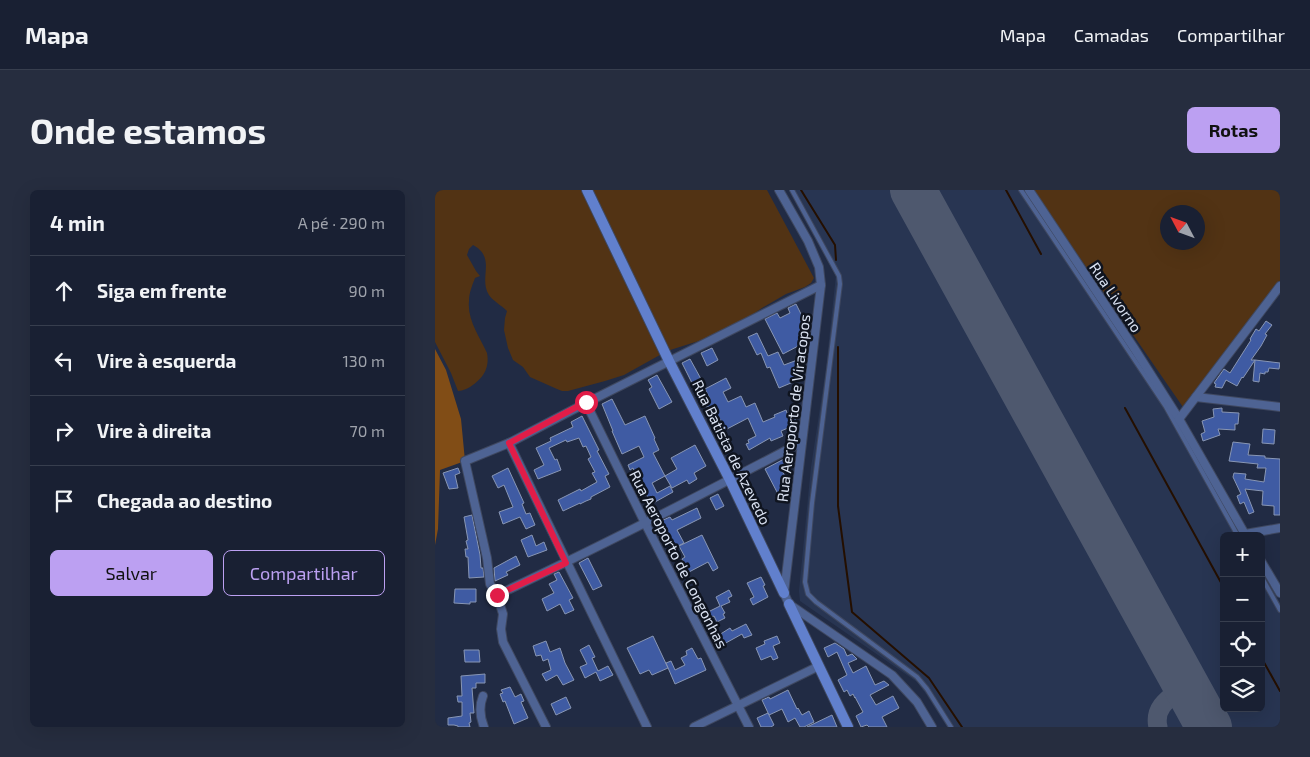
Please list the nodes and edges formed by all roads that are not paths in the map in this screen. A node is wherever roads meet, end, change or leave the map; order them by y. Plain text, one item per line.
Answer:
1 (587, 190) edge
2 (779, 190) edge
3 (791, 190) edge
4 (1021, 190) edge
5 (1029, 190) edge
6 (821, 285) junction
7 (1280, 286) edge
8 (669, 361) junction
9 (1196, 397) junction
10 (586, 402) junction
11 (1280, 407) edge
12 (1179, 419) junction
13 (802, 442) junction
14 (509, 443) junction
15 (731, 480) junction
16 (645, 523) junction
17 (1280, 528) edge
18 (1241, 532) edge
19 (1241, 532) edge
20 (1259, 532) edge
21 (566, 563) junction
22 (1265, 568) edge
23 (1262, 577) edge
24 (1280, 592) edge
25 (784, 593) junction
26 (497, 595) junction
27 (789, 604) junction
28 (1280, 610) edge
29 (819, 666) junction
30 (483, 696) dead end
31 (738, 706) junction
32 (483, 727) edge
33 (546, 727) edge
34 (647, 727) edge
35 (694, 727) edge
36 (749, 727) edge
37 (848, 727) edge
38 (932, 727) edge
39 (951, 727) edge

1 - 8 street, Rua Batista de Azevedo
2 - 6 street, Rua Aeroporto de Viracopos
3 - 39 lane
4 - 18 lane
5 - 12 street, Rua Livorno
6 - 8 street
6 - 13 street, Rua Aeroporto de Viracopos
7 - 9 street
8 - 10 street
8 - 15 street, Rua Batista de Azevedo
9 - 11 street
9 - 12 street
10 - 14 street
10 - 16 street, Rua Aeroporto de Congonhas
12 - 19 street, Rua Livorno
13 - 15 street
13 - 25 street, Rua Aeroporto de Viracopos
14 - 21 street
14 - 26 street
15 - 16 street
15 - 25 street, Rua Batista de Azevedo
16 - 21 street
16 - 31 street, Rua Aeroporto de Congonhas
17 - 20 street
21 - 26 street
21 - 34 street
22 - 24 street
23 - 28 lane
25 - 27 street, Rua Batista de Azevedo
26 - 33 street
27 - 29 street, Rua Batista de Azevedo
27 - 38 street
29 - 31 street
29 - 37 street, Rua Batista de Azevedo
30 - 32 street
31 - 35 street
31 - 36 street, Rua Aeroporto de Congonhas

